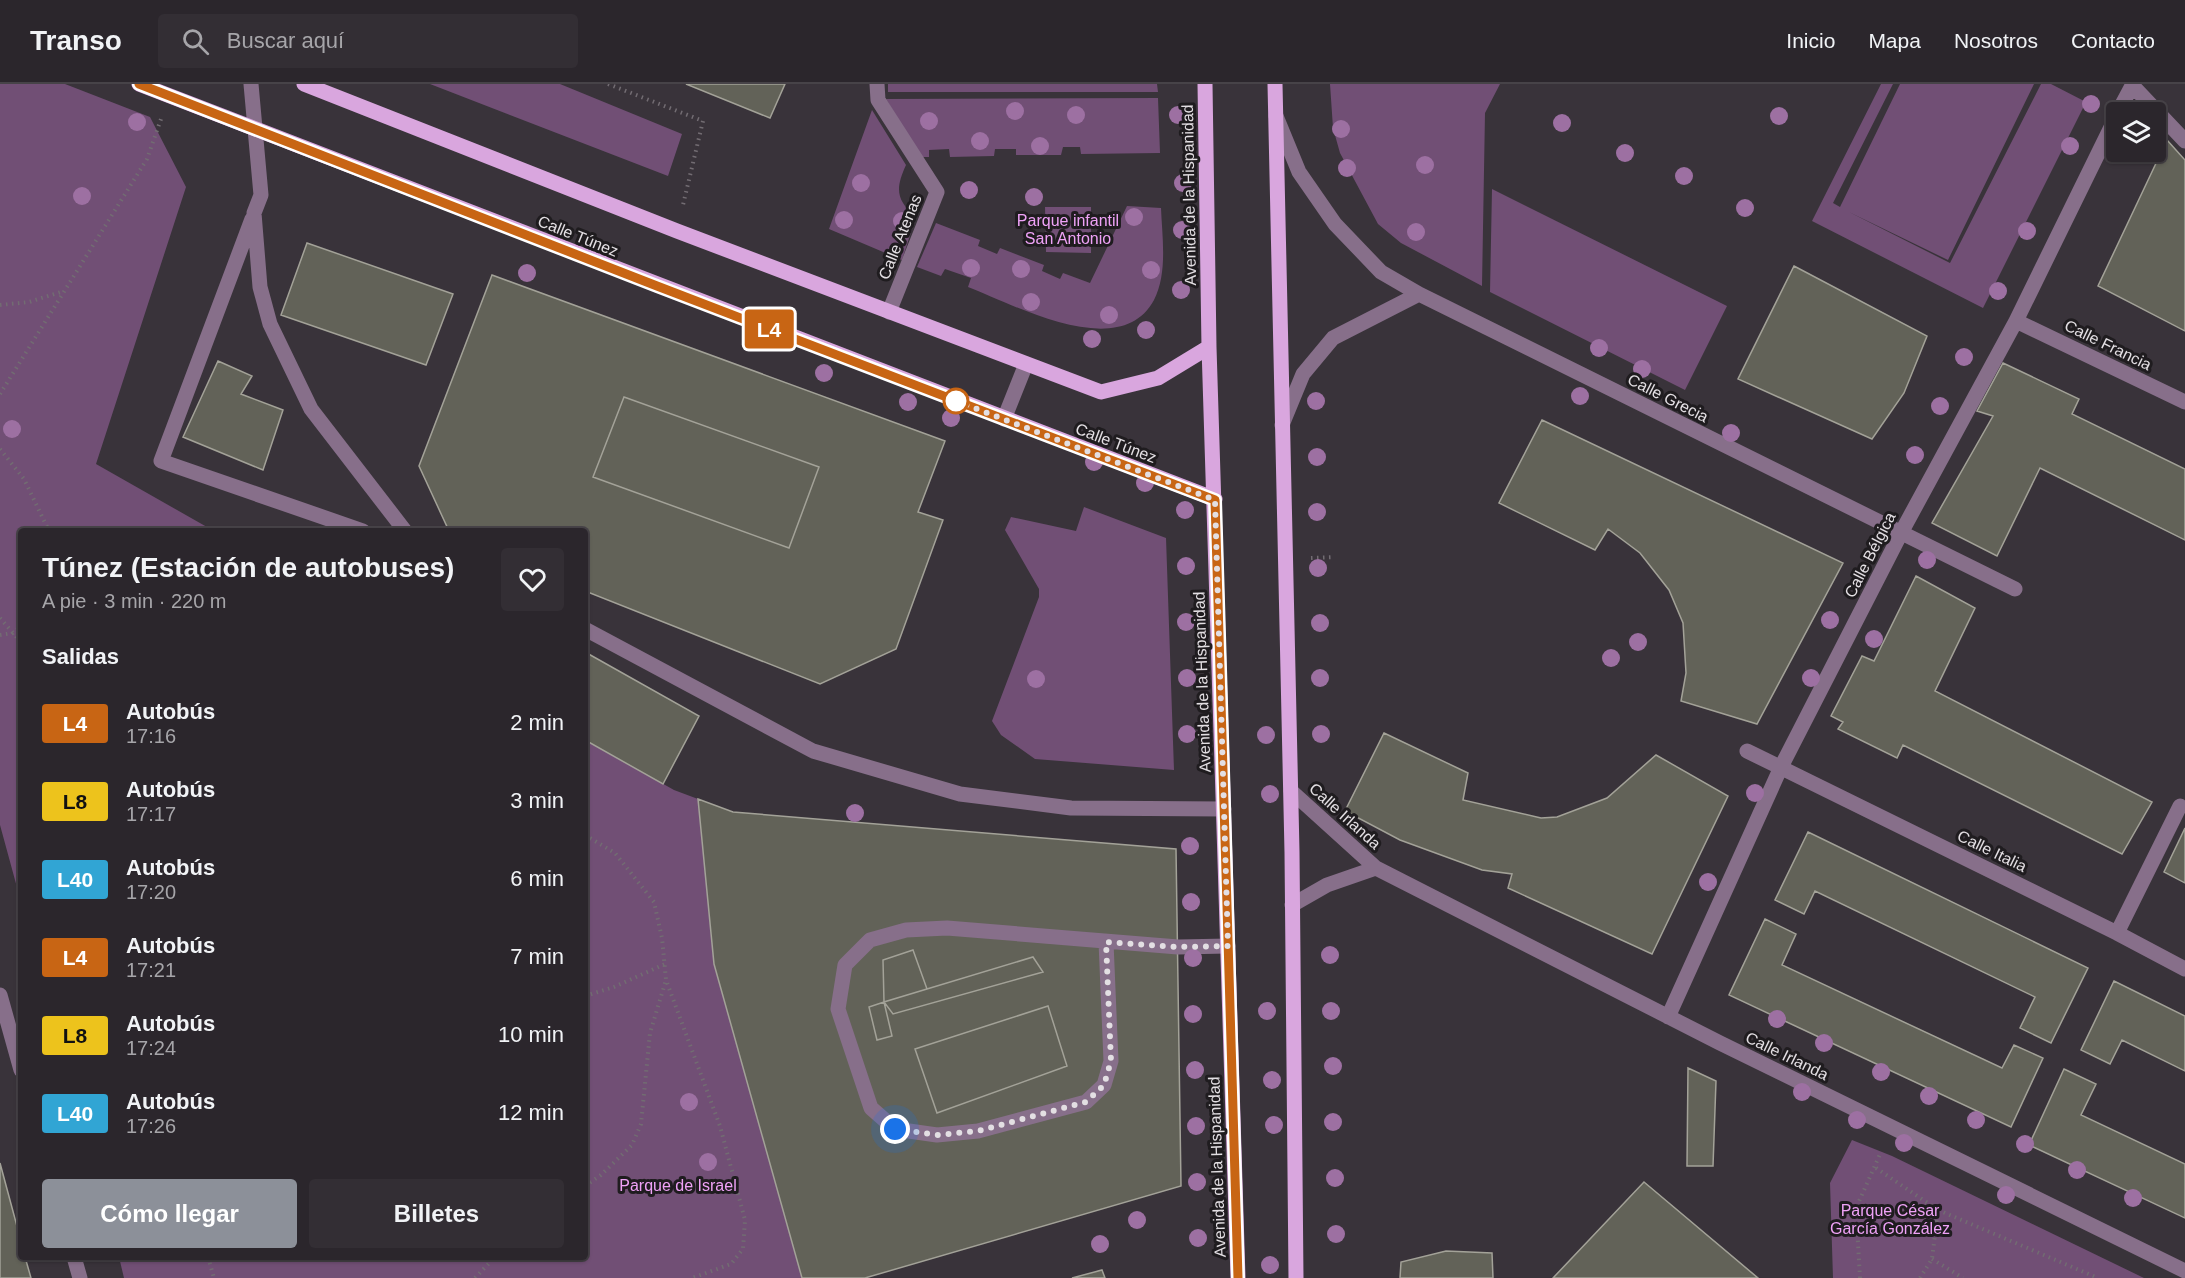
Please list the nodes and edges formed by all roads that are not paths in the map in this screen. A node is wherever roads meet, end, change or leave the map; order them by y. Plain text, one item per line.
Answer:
1 (139, 84) edge
2 (251, 84) edge
3 (304, 84) edge
4 (877, 84) edge
5 (1205, 84) edge
6 (1275, 84) edge
7 (2132, 84) edge
8 (2123, 102) edge
9 (1275, 113) junction
10 (255, 128) junction
11 (2106, 137) edge
12 (2185, 141) edge
13 (255, 213) junction
14 (1419, 294) junction
15 (890, 312) junction
16 (2016, 321) junction
17 (1209, 347) junction
18 (1026, 364) junction
19 (2185, 402) edge
20 (1004, 419) junction
21 (1281, 428) junction
22 (1215, 500) junction
23 (354, 528) edge
24 (403, 528) edge
25 (1901, 533) junction
26 (2015, 589) dead end
27 (588, 631) edge
28 (1747, 751) dead end
29 (1781, 767) junction
30 (1290, 791) junction
31 (2180, 806) dead end
32 (1224, 809) junction
33 (1376, 868) junction
34 (1292, 905) junction
35 (2117, 933) junction
36 (1106, 942) junction
37 (1228, 946) junction
38 (2185, 969) edge
39 (0, 995) edge
40 (1668, 1017) junction
41 (5, 1034) edge
42 (18, 1063) edge
43 (75, 1260) edge
44 (2185, 1271) edge
45 (80, 1278) edge
46 (1238, 1278) edge
47 (1296, 1278) edge

1 - 10 main road, Calle Túnez
2 - 10 street
3 - 15 main road
4 - 15 street, Calle Atenas
5 - 17 main road, Avenida de la Hispanidad
6 - 9 main road
7 - 8 street, Calle Bélgica
7 - 12 street
9 - 14 street, Calle Grecia
9 - 21 main road
10 - 13 street
10 - 20 main road, Calle Túnez
11 - 16 street, Calle Bélgica
13 - 23 street
13 - 24 street
14 - 21 street
14 - 25 street, Calle Grecia
15 - 18 main road
16 - 19 street, Calle Francia
16 - 25 street, Calle Bélgica
17 - 18 main road
17 - 22 main road, Avenida de la Hispanidad
18 - 20 street
20 - 22 main road, Calle Túnez
21 - 30 main road
22 - 32 main road, Avenida de la Hispanidad
25 - 26 street, Calle Grecia
25 - 29 street, Calle Bélgica
27 - 32 street
28 - 29 street, Calle Italia
29 - 35 street, Calle Italia
29 - 40 street, Calle Bélgica
30 - 33 street, Calle Irlanda
30 - 34 main road
31 - 35 street
32 - 37 main road, Avenida de la Hispanidad
33 - 34 street, Calle Irlanda
33 - 40 street, Calle Irlanda
34 - 47 main road
35 - 38 street, Calle Italia
36 - 36 street
36 - 37 street
37 - 46 main road, Avenida de la Hispanidad
39 - 41 street
40 - 44 street, Calle Irlanda
41 - 42 street
43 - 45 street

